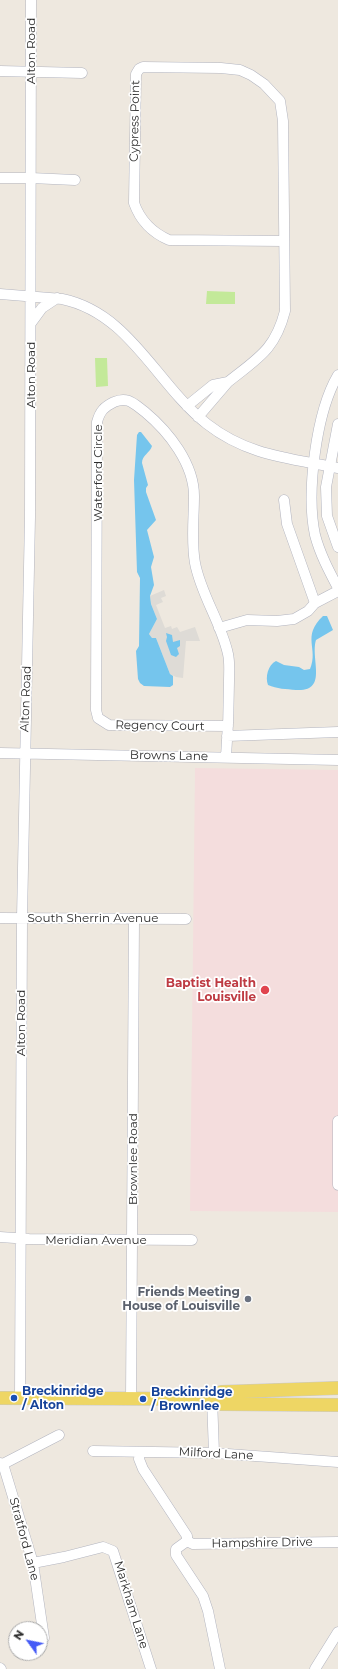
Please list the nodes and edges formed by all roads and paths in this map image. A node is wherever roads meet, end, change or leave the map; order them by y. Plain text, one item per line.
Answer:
1 (31, 0) edge
2 (0, 71) edge
3 (30, 71) junction
4 (82, 73) dead end
5 (0, 178) edge
6 (31, 178) junction
7 (75, 180) dead end
8 (284, 240) junction
9 (0, 294) edge
10 (31, 298) junction
11 (57, 298) junction
12 (31, 323) junction
13 (338, 375) edge
14 (228, 382) junction
15 (187, 406) junction
16 (198, 417) junction
17 (338, 424) edge
18 (314, 464) junction
19 (333, 467) edge
20 (284, 500) dead end
21 (338, 547) edge
22 (338, 589) edge
23 (315, 603) junction
24 (219, 628) junction
25 (97, 715) joint
26 (228, 731) junction
27 (338, 732) edge
28 (0, 753) edge
29 (24, 753) junction
30 (226, 757) junction
31 (338, 760) edge
32 (0, 918) edge
33 (22, 918) junction
34 (134, 919) junction
35 (186, 919) dead end
36 (338, 1121) edge
37 (338, 1185) edge
38 (0, 1237) edge
39 (20, 1238) junction
40 (132, 1240) junction
41 (192, 1240) dead end
42 (338, 1388) edge
43 (0, 1398) edge
44 (20, 1398) junction
45 (214, 1398) junction
46 (131, 1399) junction
47 (338, 1405) edge
48 (60, 1434) dead end
49 (93, 1451) dead end
50 (140, 1452) junction
51 (214, 1453) junction
52 (338, 1462) edge
53 (2, 1463) edge
54 (186, 1541) junction
55 (338, 1542) edge
56 (33, 1563) junction
57 (42, 1621) edge
58 (338, 1632) edge
59 (151, 1669) edge
60 (220, 1669) edge
61 (315, 1669) edge

1 - 3 street, Alton Road
2 - 3 street
3 - 4 street
3 - 6 street, Alton Road
5 - 6 street
6 - 7 street
6 - 10 street, Alton Road
8 - 8 street, Cypress Point
8 - 14 street, Cypress Point
9 - 10 street
10 - 11 street
10 - 12 street, Alton Road
11 - 12 street
11 - 15 street
12 - 29 street, Alton Road
13 - 18 street
14 - 15 street, Cypress Point
14 - 16 street, Cypress Point
15 - 16 street
16 - 18 street
17 - 19 street
18 - 19 street
18 - 22 street
19 - 21 street
20 - 23 street
22 - 23 street
23 - 24 street
24 - 25 street, Waterford Circle
24 - 26 street, Waterford Circle
25 - 26 street, Regency Court
26 - 27 street, Regency Court
26 - 30 street, Waterford Circle
28 - 29 street, Browns Lane
29 - 30 street, Browns Lane
29 - 33 street, Alton Road
30 - 31 street, Browns Lane
32 - 33 street, South Sherrin Avenue
33 - 34 street, South Sherrin Avenue
33 - 39 street, Alton Road
34 - 35 street, South Sherrin Avenue
34 - 40 street, Brownlee Road
36 - 37 street
38 - 39 street, Meridian Avenue
39 - 40 street, Meridian Avenue
39 - 44 street, Alton Road
40 - 41 street, Meridian Avenue
40 - 46 street, Brownlee Road
42 - 45 main road
43 - 44 main road
44 - 46 main road
45 - 46 main road
45 - 47 main road
45 - 51 street
48 - 53 street
49 - 50 street, Milford Lane
50 - 51 street, Milford Lane
50 - 54 street
51 - 52 street, Milford Lane
53 - 56 street, Stratford Lane
54 - 55 street, Hampshire Drive
54 - 60 street
56 - 57 street, Stratford Lane
56 - 59 street, Markham Lane
58 - 61 street

